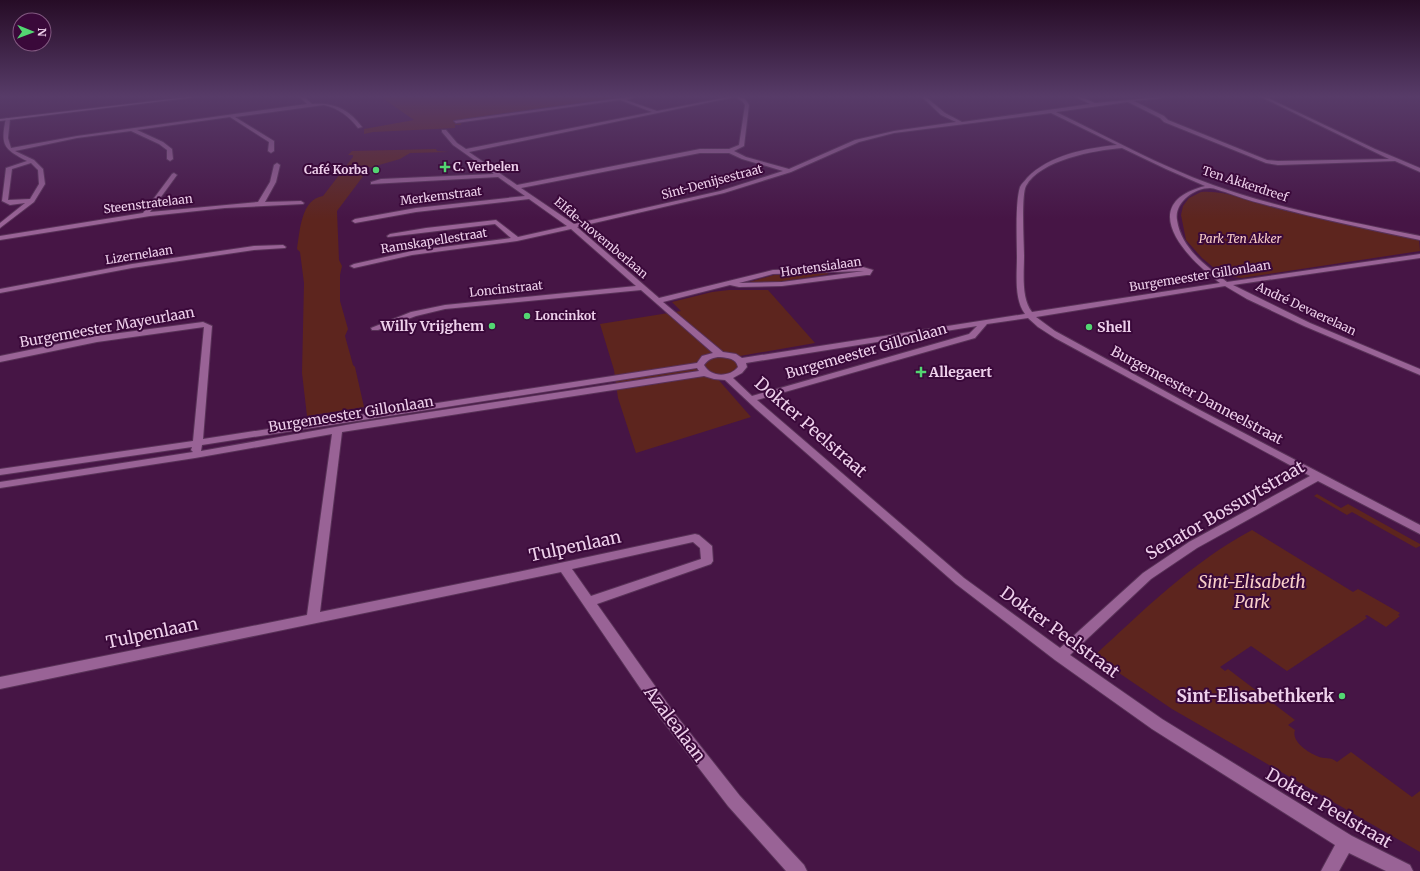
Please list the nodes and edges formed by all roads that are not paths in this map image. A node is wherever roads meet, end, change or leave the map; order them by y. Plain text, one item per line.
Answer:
1 (7, 138) edge
2 (74, 138) edge
3 (150, 138) edge
4 (267, 138) edge
5 (449, 138) edge
6 (530, 138) edge
7 (742, 138) edge
8 (871, 138) edge
9 (1107, 138) edge
10 (1207, 138) edge
11 (1349, 138) edge
12 (1124, 146) junction
13 (10, 150) junction
14 (730, 150) junction
15 (271, 151) dead end
16 (464, 151) junction
17 (170, 159) dead end
18 (1395, 160) junction
19 (32, 161) junction
20 (277, 164) dead end
21 (1420, 170) edge
22 (789, 171) junction
23 (174, 175) dead end
24 (499, 175) junction
25 (373, 184) dead end
26 (1212, 186) junction
27 (516, 187) junction
28 (531, 197) junction
29 (32, 200) junction
30 (261, 203) junction
31 (301, 203) dead end
32 (145, 215) junction
33 (355, 221) dead end
34 (0, 226) edge
35 (572, 226) junction
36 (390, 236) dead end
37 (0, 238) edge
38 (1420, 238) edge
39 (517, 239) junction
40 (282, 247) dead end
41 (1420, 256) edge
42 (354, 266) dead end
43 (731, 283) junction
44 (1226, 284) junction
45 (642, 288) junction
46 (0, 291) edge
47 (657, 301) junction
48 (1032, 316) junction
49 (985, 322) junction
50 (375, 328) dead end
51 (720, 354) junction
52 (0, 358) edge
53 (741, 361) junction
54 (703, 369) junction
55 (1420, 372) edge
56 (727, 376) junction
57 (751, 399) junction
58 (337, 430) junction
59 (198, 443) junction
60 (195, 455) junction
61 (0, 472) edge
62 (1319, 476) junction
63 (0, 485) edge
64 (1420, 530) edge
65 (564, 566) junction
66 (588, 602) junction
67 (312, 620) junction
68 (1060, 656) junction
69 (0, 683) edge
70 (1346, 842) junction
71 (798, 871) edge
72 (1330, 871) edge
73 (1404, 871) edge

1 - 13 street
2 - 13 street
3 - 17 street
4 - 15 street
5 - 16 street, Elfde-novemberlaan
6 - 16 street
7 - 14 street
8 - 22 street, Sint-Denijsestraat
9 - 12 street, Ten Akkerdreef
10 - 18 street
11 - 18 street
12 - 26 street, Ten Akkerdreef
12 - 48 street, Burgemeester Danneelstraat
13 - 19 street
14 - 22 street
14 - 27 street
16 - 24 street, Elfde-novemberlaan
18 - 21 street
19 - 29 street
19 - 29 street
20 - 30 street
22 - 35 street, Sint-Denijsestraat
23 - 32 street
24 - 25 street
24 - 27 street, Elfde-novemberlaan
26 - 38 street, Ten Akkerdreef
26 - 44 street, André Devaerelaan
27 - 28 street, Elfde-novemberlaan
28 - 33 street, Merkemstraat
28 - 35 street, Elfde-novemberlaan
29 - 34 street
30 - 31 street, Steenstratelaan
30 - 32 street, Steenstratelaan
32 - 37 street, Steenstratelaan
35 - 39 street, Ramskapellestraat
35 - 45 street, Elfde-novemberlaan
36 - 39 street, Ramskapellestraat
39 - 42 street, Ramskapellestraat
40 - 46 street, Lizernelaan
41 - 44 street, Burgemeester Gillonlaan
43 - 43 street, Hortensialaan
43 - 47 street, Hortensialaan
44 - 48 street, Burgemeester Gillonlaan
44 - 55 street, André Devaerelaan
45 - 47 street, Elfde-novemberlaan
45 - 50 street, Loncinstraat
47 - 51 street, Elfde-novemberlaan
48 - 49 street, Burgemeester Gillonlaan
48 - 62 street, Burgemeester Danneelstraat
49 - 53 street, Burgemeester Gillonlaan
49 - 57 street, Burgemeester Gillonlaan
51 - 53 street, Burgemeester Gillonlaan
51 - 54 street, Burgemeester Gillonlaan
52 - 59 street, Burgemeester Mayeurlaan
53 - 56 street
54 - 56 street, Burgemeester Gillonlaan
54 - 58 street, Burgemeester Gillonlaan
54 - 59 street, Burgemeester Gillonlaan
56 - 57 street, Dokter Peelstraat
57 - 68 street, Dokter Peelstraat
58 - 60 street, Burgemeester Gillonlaan
58 - 67 street
59 - 60 street, Burgemeester Mayeurlaan
59 - 61 street, Burgemeester Gillonlaan
60 - 63 street, Burgemeester Gillonlaan
62 - 64 street, Burgemeester Danneelstraat
62 - 68 street, Senator Bossuytstraat
65 - 66 street, Azalealaan
65 - 66 street, Tulpenlaan
65 - 67 street, Tulpenlaan
66 - 71 street, Azalealaan
67 - 69 street, Tulpenlaan
68 - 70 street, Dokter Peelstraat
70 - 72 street
70 - 73 street, Dokter Peelstraat

